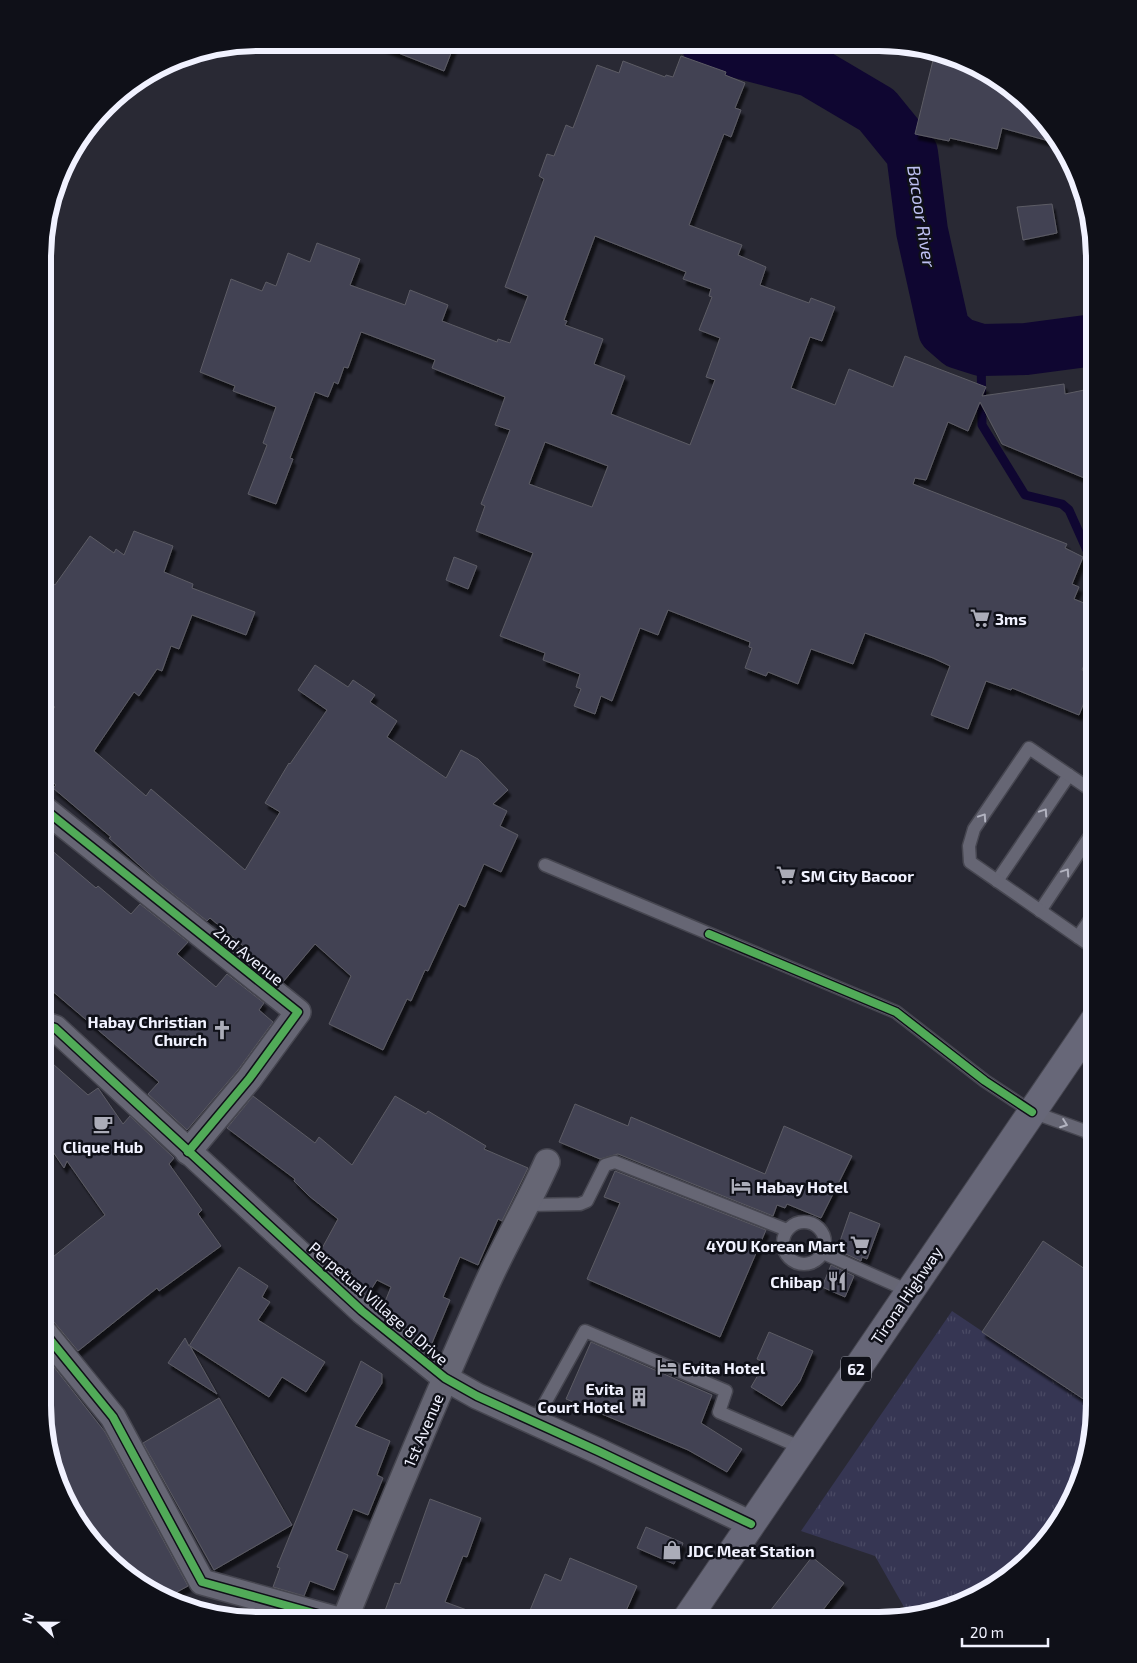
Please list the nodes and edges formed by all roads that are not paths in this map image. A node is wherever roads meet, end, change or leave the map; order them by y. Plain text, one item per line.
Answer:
1 (1069, 775) junction
2 (1086, 787) edge
3 (51, 814) edge
4 (1086, 842) edge
5 (545, 865) dead end
6 (997, 881) junction
7 (1040, 911) junction
8 (1086, 926) edge
9 (1078, 937) junction
10 (1086, 942) edge
11 (51, 1027) edge
12 (1086, 1033) edge
13 (1032, 1112) junction
14 (1086, 1132) edge
15 (188, 1152) junction
16 (547, 1162) dead end
17 (528, 1205) junction
18 (787, 1230) junction
19 (823, 1253) junction
20 (909, 1291) junction
21 (51, 1341) edge
22 (445, 1378) junction
23 (535, 1421) junction
24 (802, 1448) junction
25 (751, 1524) junction
26 (310, 1612) edge
27 (348, 1612) edge
28 (691, 1612) edge

1 - 2 lane
6 -> 1 lane
6 -> 1 lane
3 - 15 street, 2nd Avenue
7 -> 4 lane
5 - 13 lane
6 - 7 lane
7 - 9 lane
8 - 9 lane
9 - 10 lane
11 - 15 street, Perpetual Village 8 Drive
12 - 13 main road, Tirona Highway / 62
13 -> 14 lane
13 - 20 main road, Tirona Highway / 62
15 - 22 street, Perpetual Village 8 Drive
16 - 17 street, 1st Avenue
17 - 18 lane
17 - 22 street, 1st Avenue
18 - 19 lane
18 - 19 lane
19 - 20 lane
20 - 24 main road, Tirona Highway / 62
21 - 26 street
22 - 23 street, Perpetual Village 8 Drive
22 - 27 street, 1st Avenue
23 - 24 lane
23 - 25 street, Perpetual Village 8 Drive
24 - 25 main road, Tirona Highway / 62
25 - 28 main road, Tirona Highway / 62

